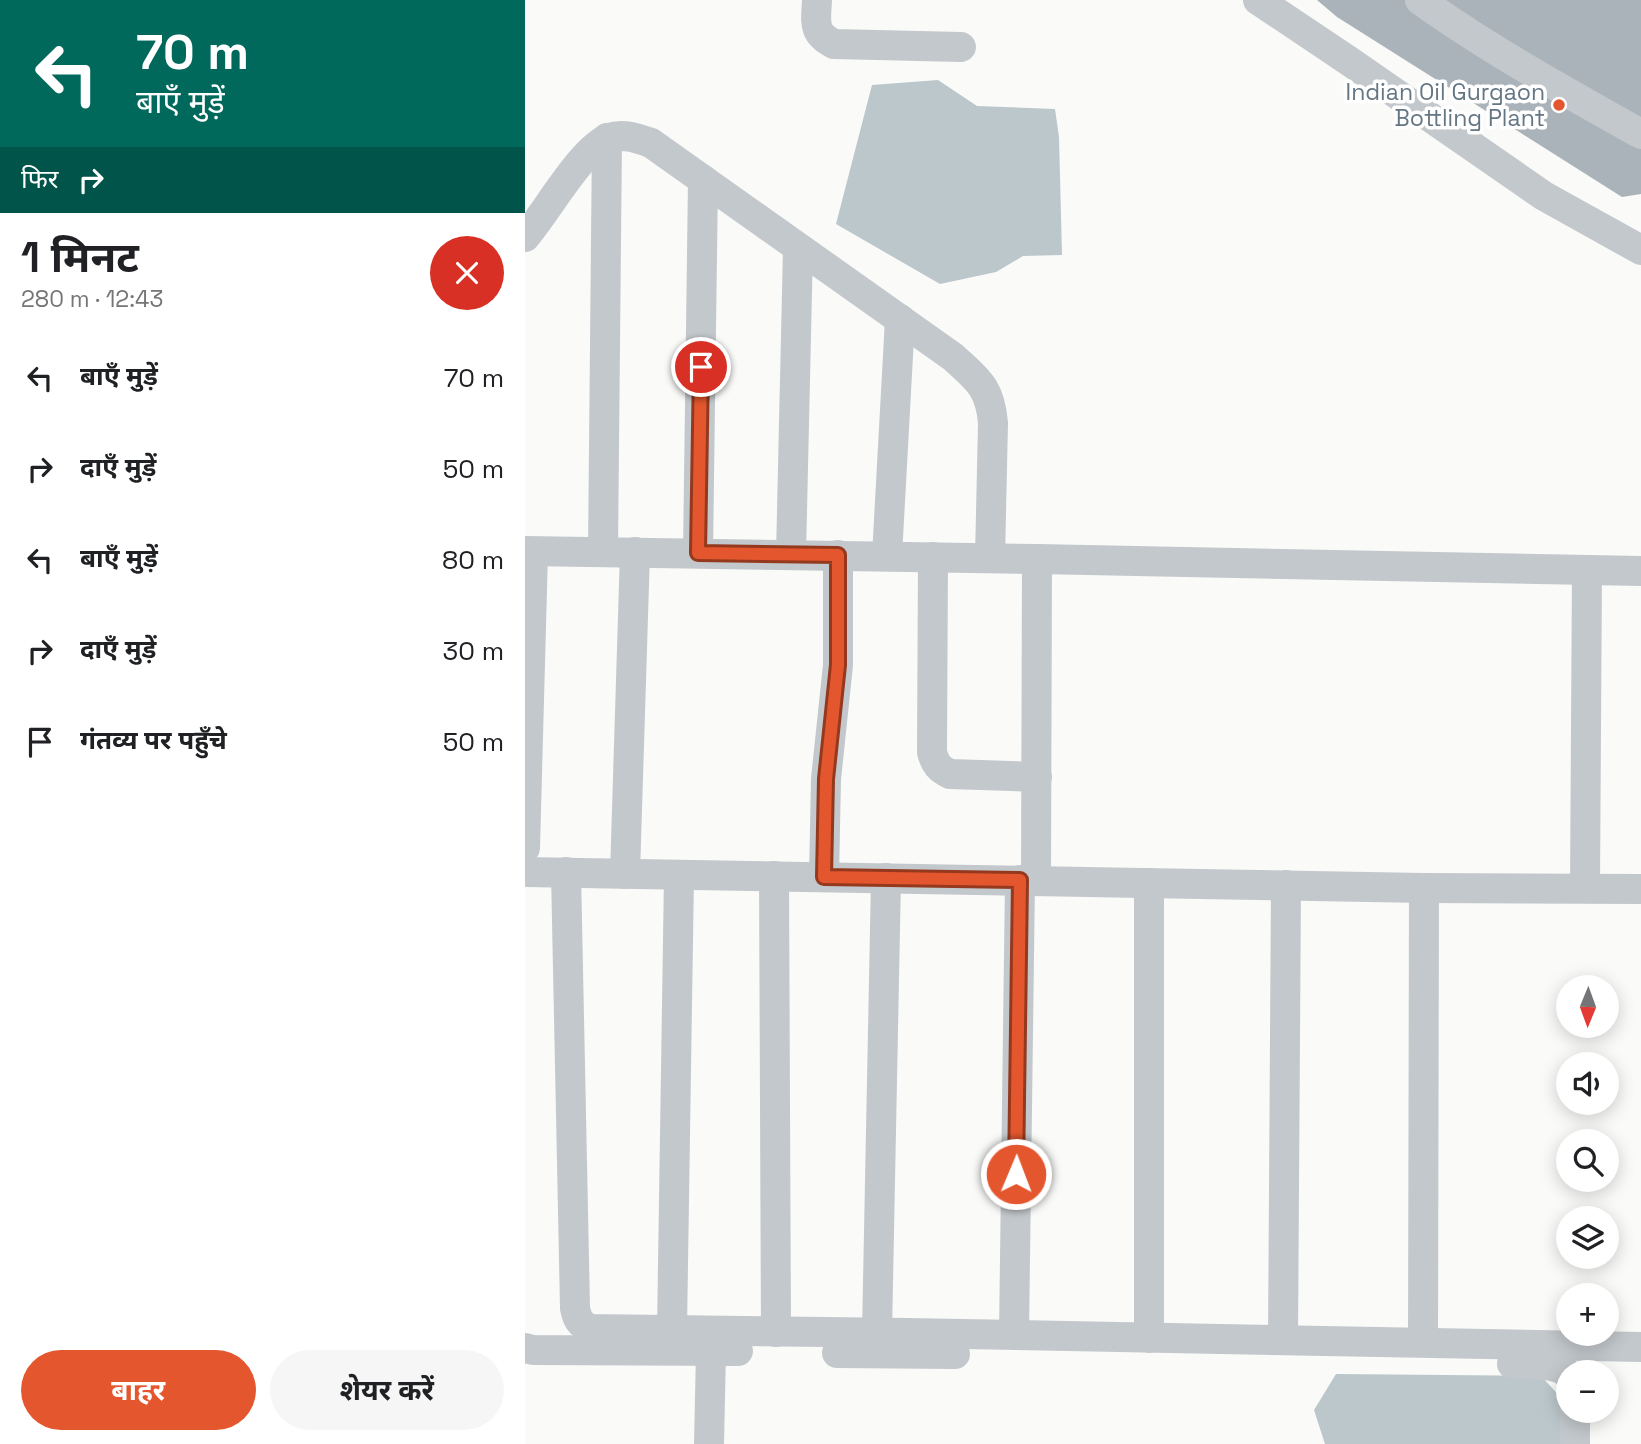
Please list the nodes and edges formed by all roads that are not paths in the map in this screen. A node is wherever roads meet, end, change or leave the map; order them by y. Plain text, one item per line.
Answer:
1 (817, 0) edge
2 (1258, 0) edge
3 (1420, 0) edge
4 (961, 47) dead end
5 (1641, 134) edge
6 (607, 138) junction
7 (703, 180) junction
8 (525, 237) edge
9 (798, 248) junction
10 (1641, 250) edge
11 (900, 319) junction
12 (529, 552) edge
13 (603, 552) junction
14 (635, 552) junction
15 (698, 553) junction
16 (792, 555) junction
17 (838, 555) junction
18 (887, 556) junction
19 (933, 557) junction
20 (990, 558) junction
21 (1037, 559) junction
22 (1587, 570) junction
23 (1641, 571) edge
24 (1037, 777) junction
25 (525, 848) edge
26 (525, 872) edge
27 (566, 872) junction
28 (625, 874) junction
29 (679, 874) junction
30 (774, 876) junction
31 (824, 877) junction
32 (885, 878) junction
33 (1028, 881) junction
34 (1149, 883) junction
35 (1286, 885) junction
36 (1424, 888) junction
37 (1585, 888) junction
38 (1641, 889) edge
39 (672, 1330) junction
40 (776, 1332) junction
41 (877, 1333) junction
42 (1013, 1335) junction
43 (1149, 1338) junction
44 (1283, 1340) junction
45 (1423, 1342) junction
46 (1641, 1347) edge
47 (525, 1348) edge
48 (711, 1351) junction
49 (1556, 1368) edge
50 (1575, 1423) edge
51 (709, 1444) edge
52 (1575, 1444) edge

1 - 4 street
2 - 10 street
3 - 5 street
6 - 7 street
6 - 8 street
6 - 13 street
7 - 9 street
7 - 15 street
9 - 11 street
9 - 16 street
11 - 18 street
11 - 20 street
12 - 13 street
12 - 25 street
13 - 14 street
14 - 15 street
14 - 28 street
15 - 16 street
16 - 17 street
17 - 18 street
17 - 31 street
18 - 19 street
19 - 20 street
19 - 24 street
20 - 21 street
21 - 22 street
21 - 24 street
22 - 23 street
22 - 37 street
24 - 33 street
26 - 27 street
27 - 28 street
27 - 39 street
28 - 29 street
29 - 30 street
29 - 39 street
30 - 31 street
30 - 40 street
31 - 32 street
32 - 33 street
32 - 41 street
33 - 34 street
33 - 42 street
34 - 35 street
34 - 43 street
35 - 36 street
35 - 44 street
36 - 37 street
36 - 45 street
37 - 38 street
39 - 40 street
40 - 41 street
41 - 42 street
42 - 43 street
43 - 44 street
44 - 45 street
45 - 46 street
47 - 48 street
48 - 49 street
48 - 51 street
50 - 52 street

